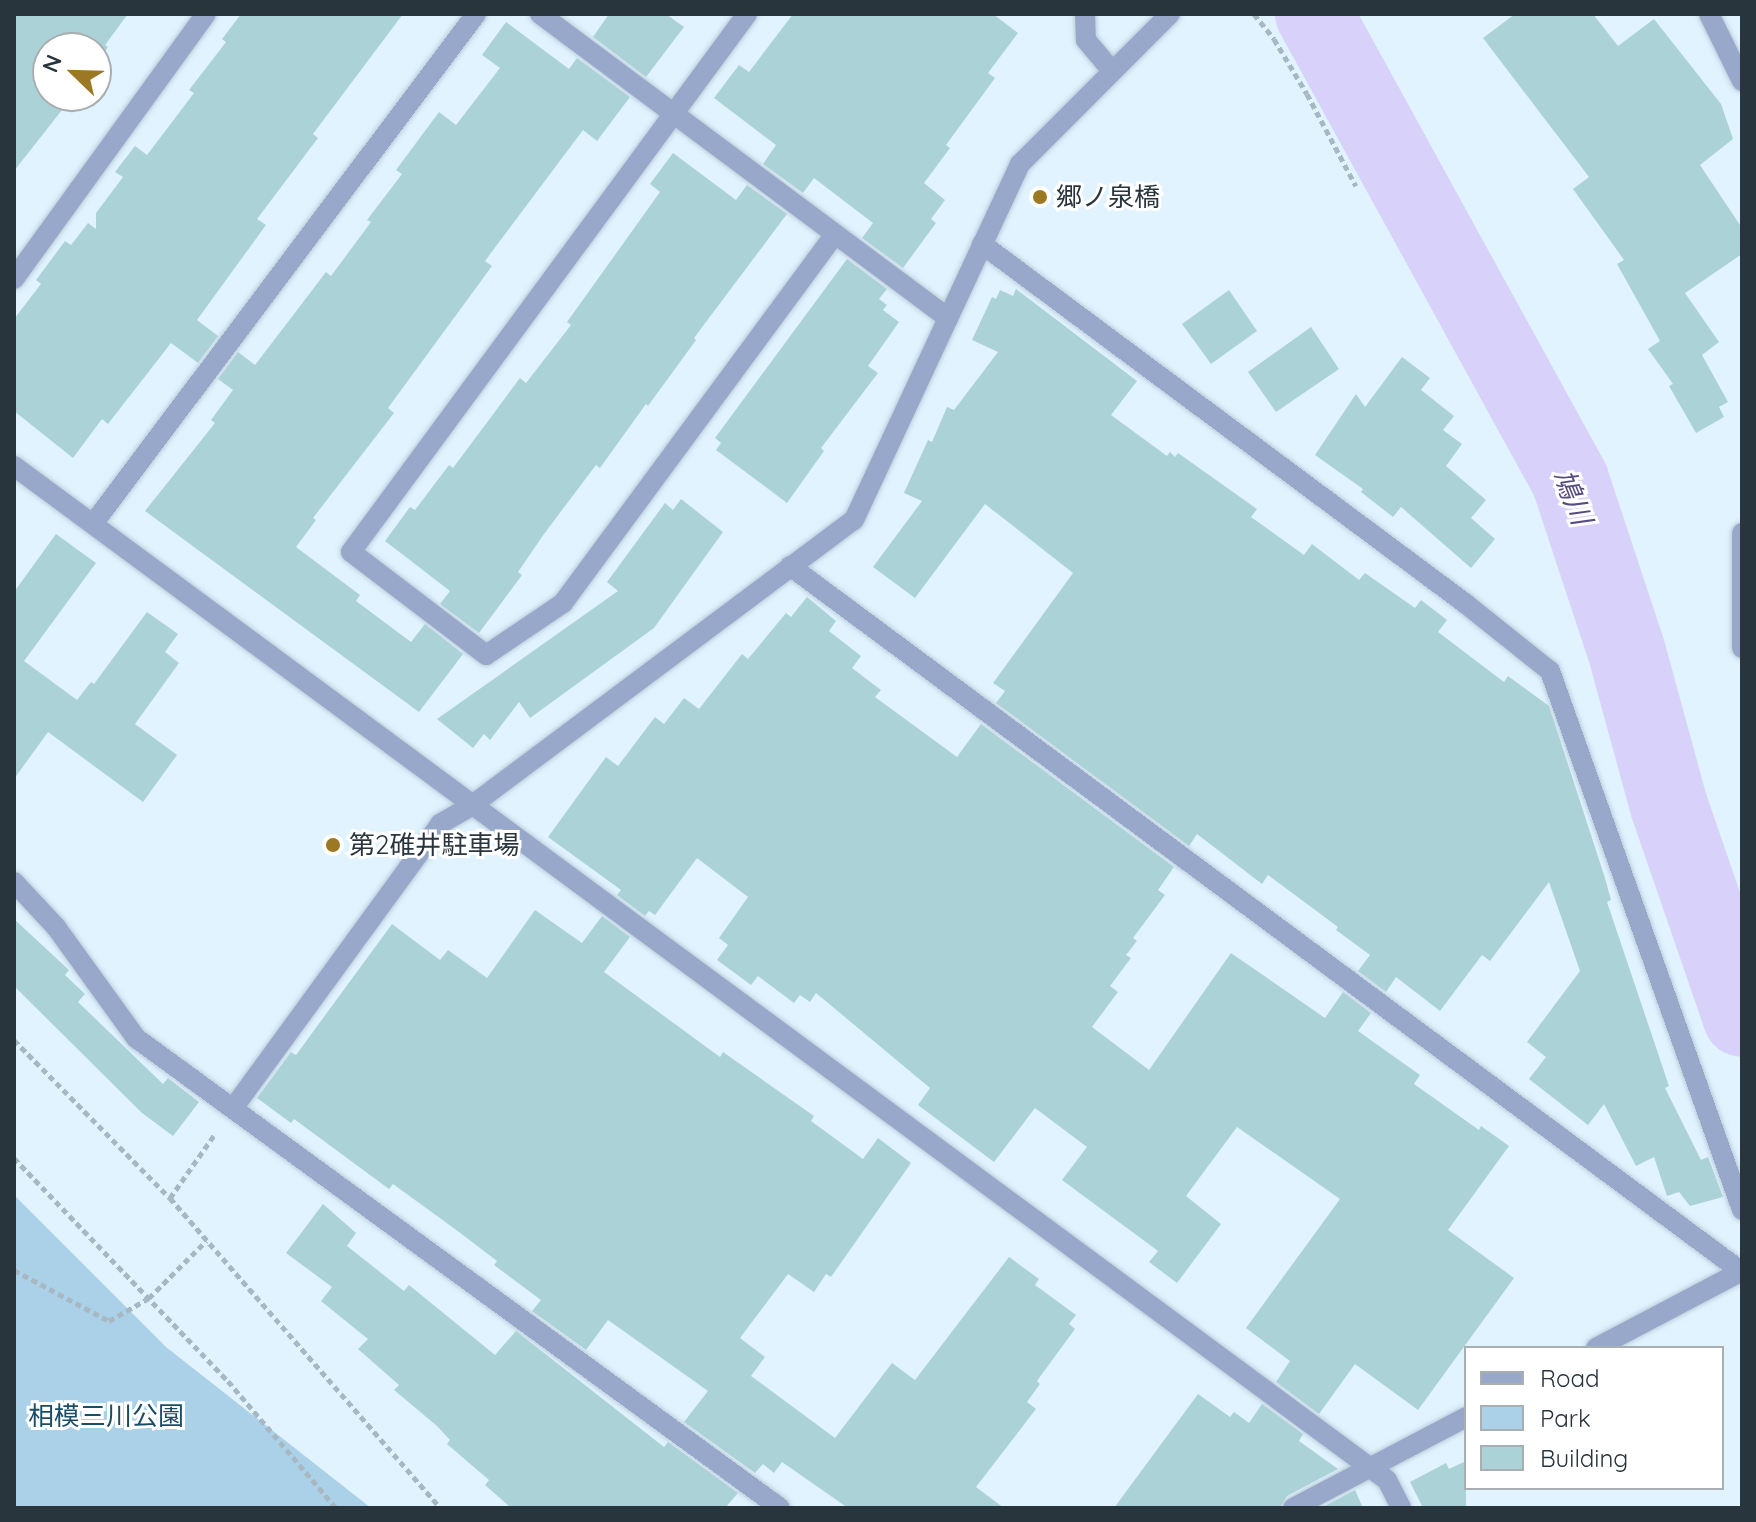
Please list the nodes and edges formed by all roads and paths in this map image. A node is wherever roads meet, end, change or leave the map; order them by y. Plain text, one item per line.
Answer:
1 (206, 14) edge
2 (476, 14) edge
3 (540, 14) edge
4 (747, 14) edge
5 (1085, 14) edge
6 (1170, 14) edge
7 (1254, 14) edge
8 (1709, 14) edge
9 (1112, 71) junction
10 (1742, 81) edge
11 (675, 113) junction
12 (1356, 186) dead end
13 (834, 235) junction
14 (982, 244) junction
15 (14, 279) edge
16 (948, 318) junction
17 (14, 466) edge
18 (93, 524) junction
19 (1742, 534) edge
20 (790, 566) junction
21 (1742, 648) edge
22 (471, 806) junction
23 (14, 882) edge
24 (14, 1040) edge
25 (234, 1107) junction
26 (14, 1158) edge
27 (170, 1198) junction
28 (1742, 1210) edge
29 (206, 1241) junction
30 (14, 1270) edge
31 (1742, 1272) edge
32 (149, 1298) junction
33 (1600, 1346) edge
34 (1464, 1418) edge
35 (1368, 1468) junction
36 (336, 1508) edge
37 (440, 1508) edge
38 (780, 1508) edge
39 (1293, 1508) edge
40 (1401, 1508) edge

1 - 15 street
2 - 18 street
3 - 11 street
4 - 11 street
5 - 9 street
6 - 9 street
7 - 12 path
8 - 10 street
9 - 14 street
11 - 13 street
11 - 13 street
13 - 16 street
14 - 16 street
14 - 28 street
16 - 20 street
17 - 18 street
18 - 22 street
19 - 21 street
20 - 22 street
20 - 31 street
22 - 25 street
22 - 35 street
23 - 25 street
24 - 27 path
25 - 27 path
25 - 38 street
26 - 32 path
27 - 29 path
29 - 32 path
29 - 37 path
30 - 32 path
31 - 33 street
32 - 36 path
34 - 35 street
35 - 39 street
35 - 40 street

